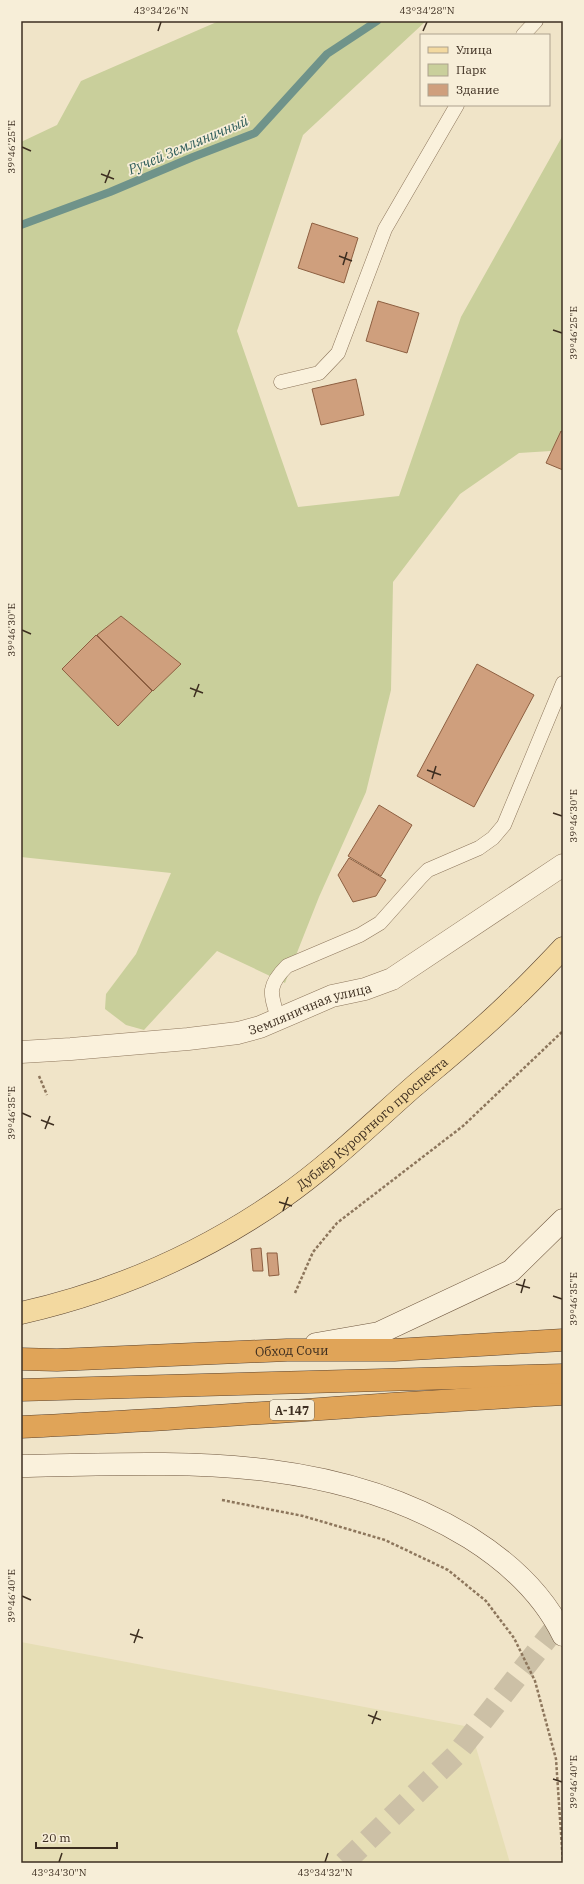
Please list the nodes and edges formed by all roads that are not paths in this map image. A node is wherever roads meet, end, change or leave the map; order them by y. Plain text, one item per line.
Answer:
1 (536, 21) edge
2 (524, 34) edge
3 (456, 106) edge
4 (281, 382) dead end
5 (563, 683) edge
6 (563, 864) edge
7 (563, 948) edge
8 (278, 1018) junction
9 (21, 1052) edge
10 (563, 1220) edge
11 (21, 1313) edge
12 (563, 1340) edge
13 (287, 1350) junction
14 (21, 1359) edge
15 (563, 1375) edge
16 (21, 1390) edge
17 (563, 1394) edge
18 (21, 1426) edge
19 (21, 1466) edge
20 (563, 1635) edge

1 - 2 lane
3 - 4 lane
5 - 8 lane
6 - 8 street, Земляничная улица
7 - 11 main road, Дублёр Курортного проспекта
8 - 9 street, Земляничная улица
10 - 13 street
12 - 13 highway, Обход Сочи
13 - 14 highway, Обход Сочи
15 - 16 highway, А-147
17 - 18 highway, А-147
19 - 20 street

